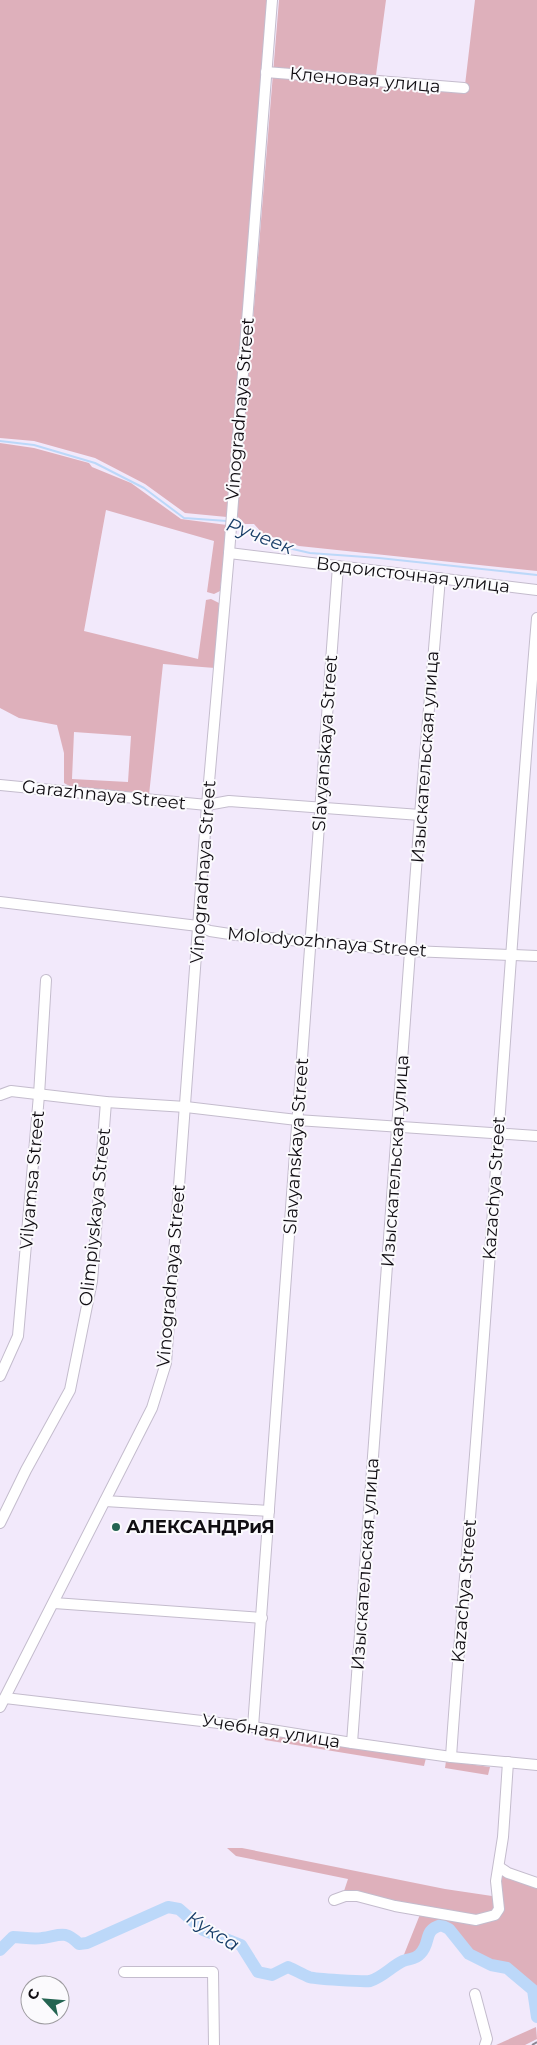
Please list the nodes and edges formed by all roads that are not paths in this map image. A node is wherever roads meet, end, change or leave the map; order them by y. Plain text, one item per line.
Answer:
1 (272, 0) edge
2 (266, 72) junction
3 (464, 88) dead end
4 (229, 553) junction
5 (338, 566) junction
6 (440, 578) junction
7 (537, 590) edge
8 (537, 618) edge
9 (0, 786) edge
10 (207, 806) junction
11 (320, 808) junction
12 (420, 815) junction
13 (0, 902) edge
14 (198, 926) junction
15 (311, 941) junction
16 (411, 951) junction
17 (510, 954) junction
18 (537, 956) edge
19 (46, 980) dead end
20 (0, 1095) edge
21 (39, 1095) junction
22 (106, 1102) junction
23 (186, 1107) junction
24 (297, 1120) junction
25 (398, 1126) junction
26 (498, 1133) junction
27 (537, 1136) edge
28 (3, 1361) edge
29 (0, 1376) edge
30 (105, 1501) junction
31 (269, 1511) junction
32 (0, 1523) edge
33 (54, 1603) junction
34 (262, 1618) junction
35 (2, 1702) edge
36 (253, 1727) junction
37 (352, 1744) junction
38 (451, 1757) junction
39 (508, 1762) junction
40 (537, 1765) edge
41 (500, 1867) junction
42 (537, 1883) edge
43 (334, 1900) dead end
44 (124, 1972) dead end
45 (475, 1994) dead end
46 (214, 2045) edge
47 (485, 2045) edge

1 - 2 street, Vinogradnaya Street
2 - 3 street, Кленовая улица
2 - 4 street, Vinogradnaya Street
4 - 5 street, Водоисточная улица
4 - 10 street, Vinogradnaya Street
5 - 6 street, Водоисточная улица
5 - 11 street, Slavyanskaya Street
6 - 7 street, Водоисточная улица
6 - 12 street, Изыскательская улица
8 - 17 street, Kazachya Street
9 - 10 street, Garazhnaya Street
10 - 11 street, Garazhnaya Street
10 - 14 street, Vinogradnaya Street
11 - 12 street, Garazhnaya Street
11 - 15 street, Slavyanskaya Street
12 - 16 street, Изыскательская улица
13 - 14 street, Molodyozhnaya Street
14 - 15 street, Molodyozhnaya Street
14 - 23 street, Vinogradnaya Street
15 - 16 street, Molodyozhnaya Street
15 - 24 street, Slavyanskaya Street
16 - 17 street, Molodyozhnaya Street
16 - 25 street, Изыскательская улица
17 - 18 street, Molodyozhnaya Street
17 - 26 street, Kazachya Street
19 - 21 street, Vilyamsa Street
20 - 21 street
21 - 22 street
21 - 28 street, Vilyamsa Street
22 - 23 street
22 - 32 street, Olimpiyskaya Street
23 - 24 street
23 - 30 street, Vinogradnaya Street
24 - 25 street
24 - 31 street, Slavyanskaya Street
25 - 26 street
25 - 37 street, Изыскательская улица
26 - 27 street
26 - 38 street, Kazachya Street
28 - 29 street, Vilyamsa Street
30 - 31 street
30 - 33 street, Vinogradnaya Street
31 - 34 street, Slavyanskaya Street
33 - 34 street
33 - 35 street, Vinogradnaya Street
34 - 36 street, Slavyanskaya Street
35 - 36 street, Учебная улица
36 - 37 street, Учебная улица
37 - 38 street, Учебная улица
38 - 39 street, Учебная улица
39 - 40 street, Учебная улица
39 - 41 street
41 - 42 street
41 - 43 street
44 - 46 street
45 - 47 street

